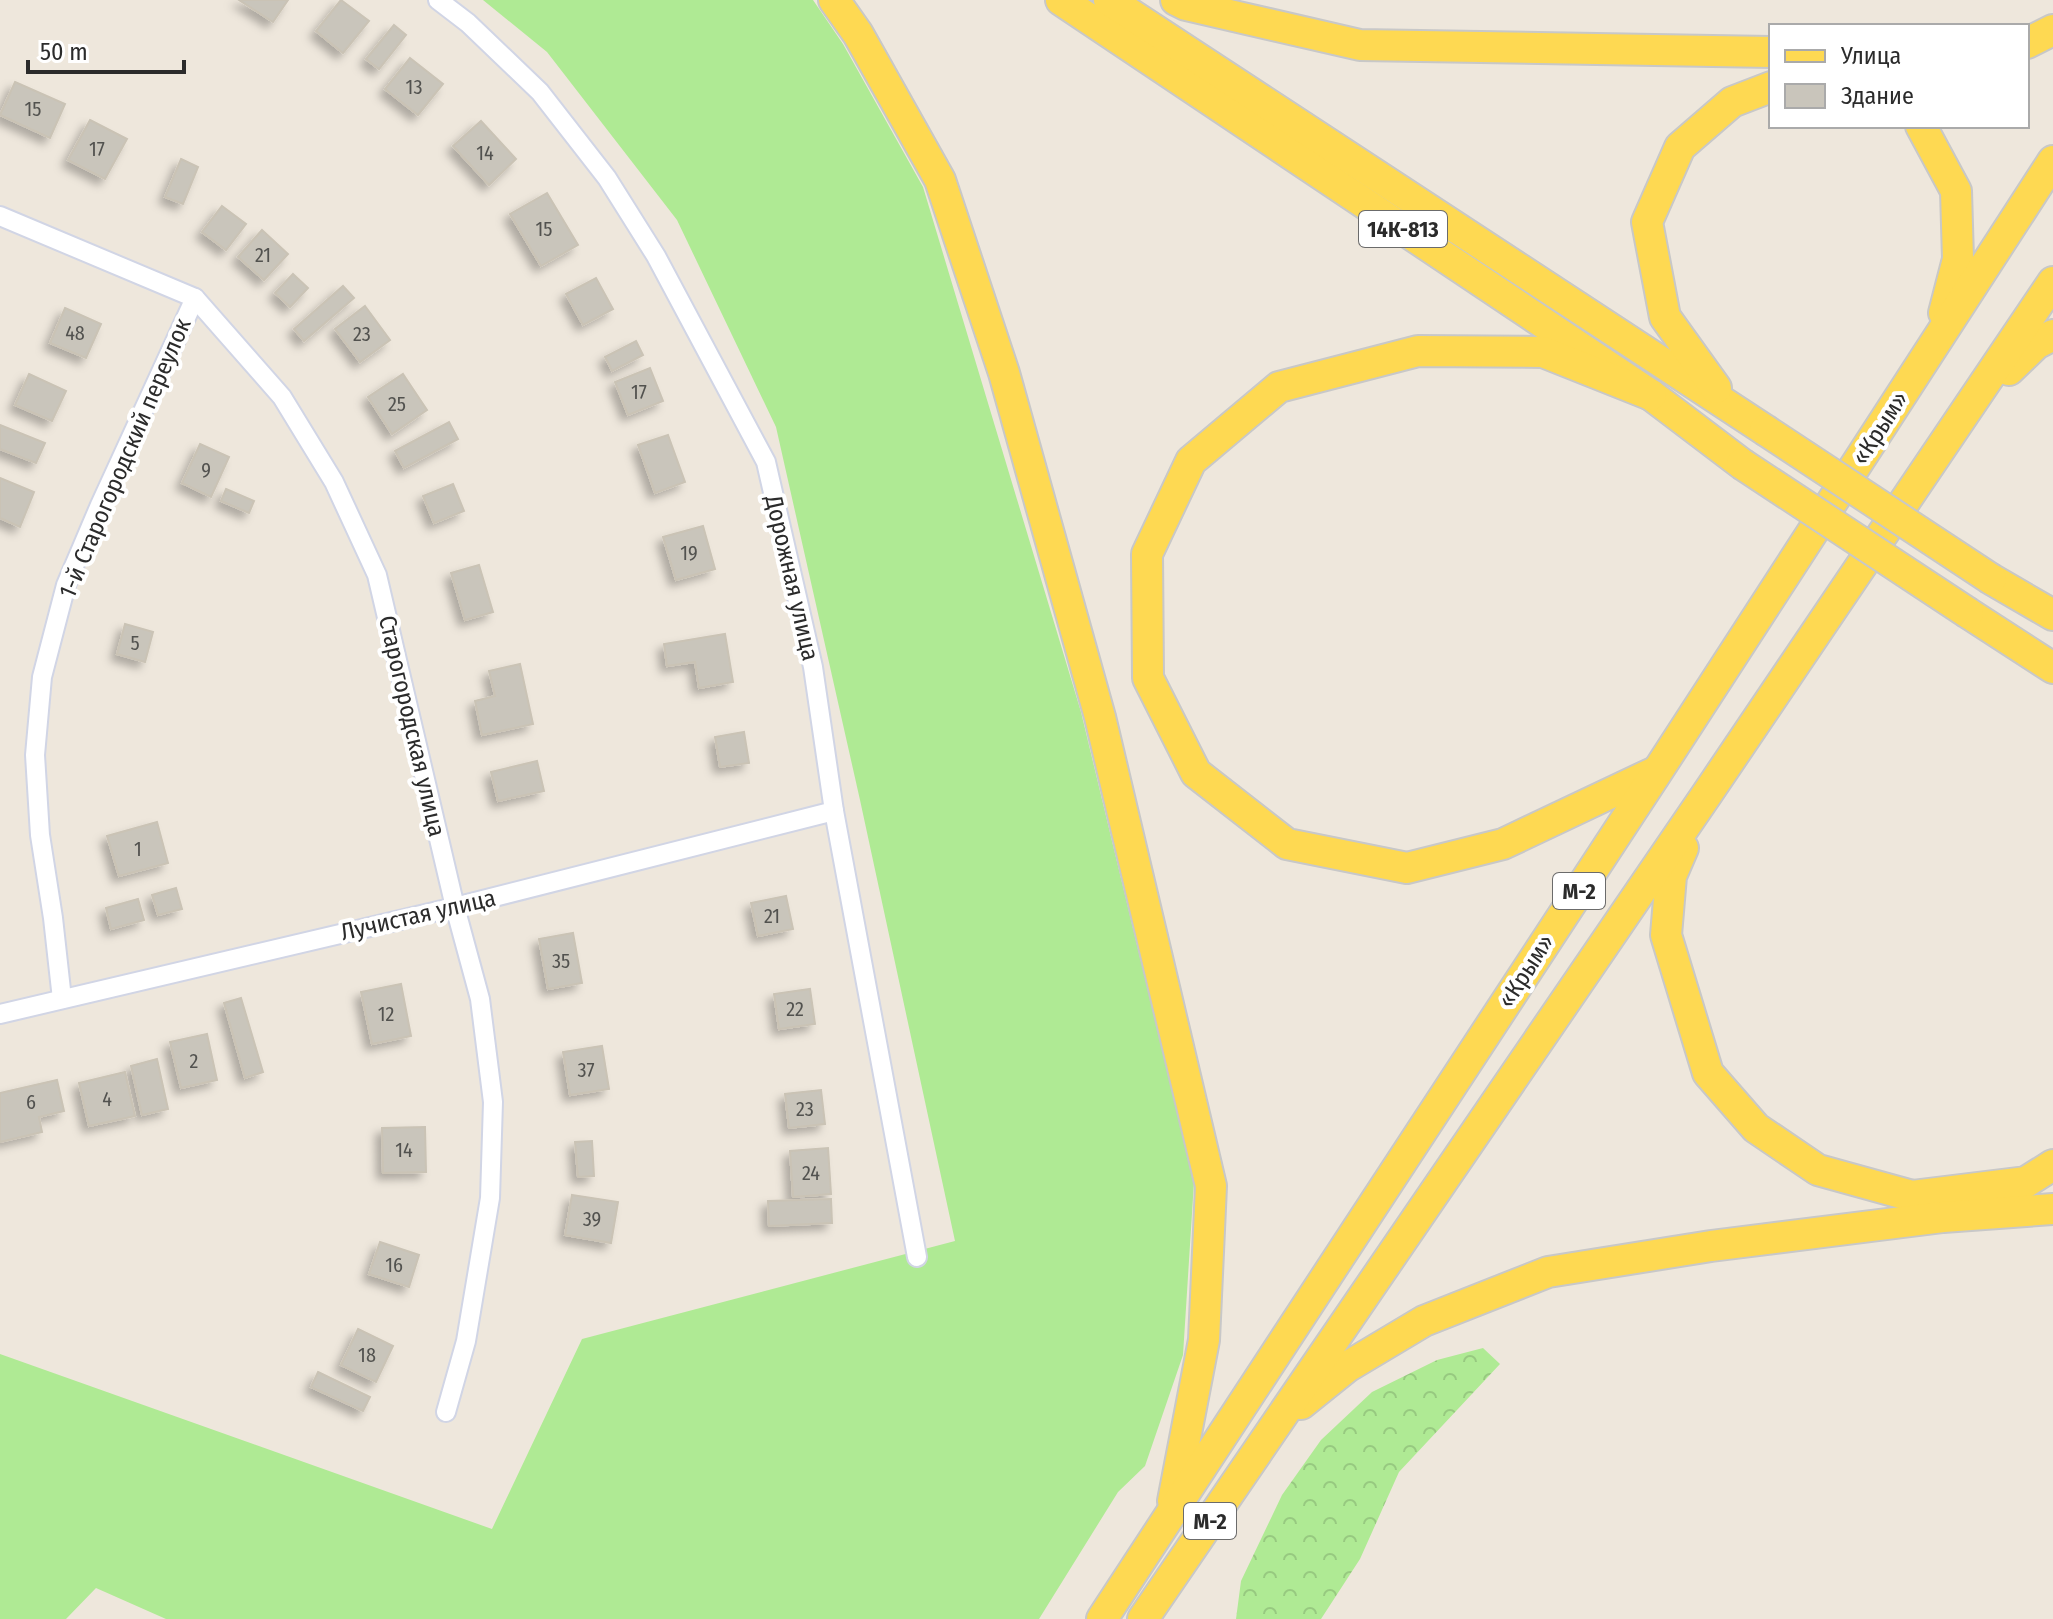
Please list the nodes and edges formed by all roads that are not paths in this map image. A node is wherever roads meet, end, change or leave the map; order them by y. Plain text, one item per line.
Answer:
1 (438, 0) edge
2 (834, 0) edge
3 (1061, 0) edge
4 (1109, 0) edge
5 (1176, 0) edge
6 (2053, 30) edge
7 (2029, 42) edge
8 (1769, 52) edge
9 (1769, 88) edge
10 (1922, 128) edge
11 (2053, 161) edge
12 (0, 216) edge
13 (2053, 282) edge
14 (195, 298) junction
15 (2053, 335) edge
16 (1936, 341) junction
17 (1651, 395) junction
18 (1726, 403) junction
19 (1967, 410) junction
20 (2048, 610) edge
21 (2047, 666) edge
22 (1657, 772) junction
23 (1707, 794) junction
24 (834, 811) junction
25 (455, 907) junction
26 (62, 999) junction
27 (0, 1014) edge
28 (2053, 1165) edge
29 (2053, 1209) edge
30 (917, 1257) dead end
31 (446, 1412) dead end
32 (1277, 1423) junction
33 (1171, 1516) junction
34 (1102, 1619) edge
35 (1143, 1619) edge

1 - 24 street, Дорожная улица
2 - 33 main road
3 - 17 main road, 14К-813
4 - 18 main road, 14К-813
5 - 8 main road
6 - 7 main road
9 - 18 main road
10 - 16 main road
11 - 16 main road, «Крым» / М-2
12 - 14 street, Старогородская улица
13 - 19 main road, «Крым» / М-2
14 - 25 street, Старогородская улица
14 - 26 street, 1-й Старогородский переулок
15 - 19 main road
16 - 22 main road, «Крым» / М-2
17 - 21 main road, 14К-813, bridge
17 - 22 main road
18 - 20 main road, 14К-813, bridge
19 - 23 main road, «Крым» / М-2
22 - 33 main road, «Крым» / М-2
23 - 28 main road
23 - 32 main road, «Крым» / М-2
24 - 25 street, Лучистая улица
24 - 30 street, Дорожная улица
25 - 26 street, Лучистая улица
25 - 31 street, Старогородская улица
26 - 27 street, Лучистая улица
29 - 32 main road
32 - 35 main road, «Крым» / М-2
33 - 34 main road, «Крым» / М-2

